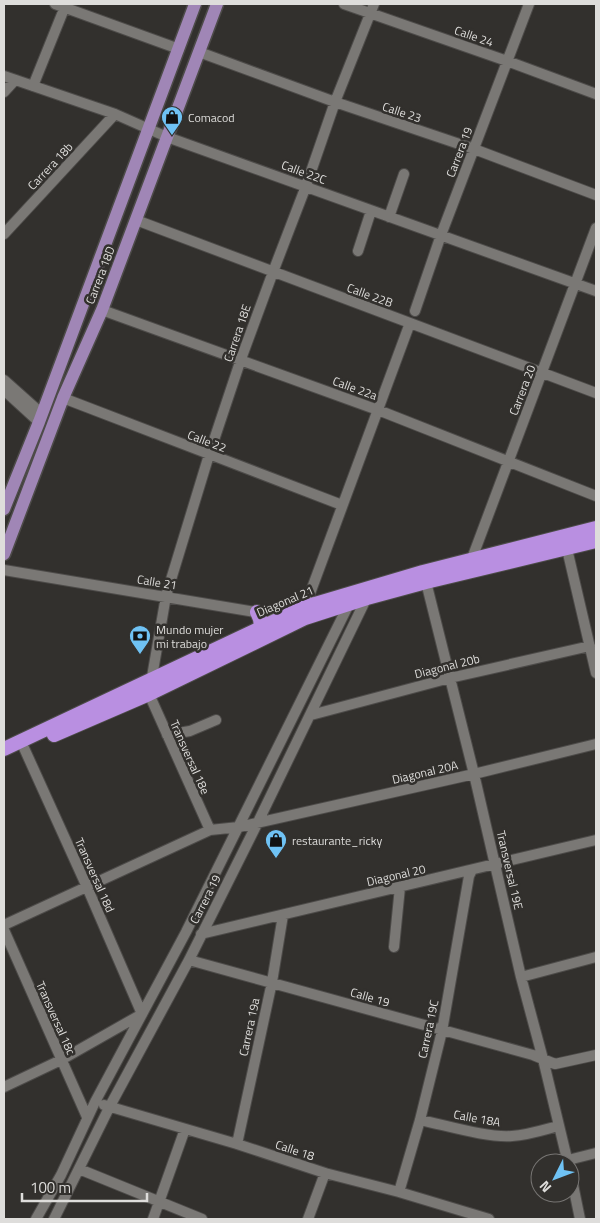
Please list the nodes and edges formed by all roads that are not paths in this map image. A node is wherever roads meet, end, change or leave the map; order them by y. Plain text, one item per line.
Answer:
1 (195, 4) edge
2 (217, 4) edge
3 (344, 4) edge
4 (529, 4) edge
5 (62, 5) edge
6 (372, 9) edge
7 (178, 49) junction
8 (199, 52) junction
9 (507, 61) junction
10 (4, 76) edge
11 (15, 80) junction
12 (33, 86) junction
13 (4, 92) edge
14 (596, 94) edge
15 (335, 102) junction
16 (114, 114) junction
17 (148, 128) junction
18 (167, 136) junction
19 (474, 149) junction
20 (404, 174) dead end
21 (306, 186) junction
22 (596, 196) edge
23 (372, 211) junction
24 (389, 217) junction
25 (136, 220) junction
26 (596, 228) edge
27 (4, 234) edge
28 (441, 236) junction
29 (358, 251) dead end
30 (272, 272) junction
31 (575, 284) junction
32 (596, 291) edge
33 (102, 310) junction
34 (415, 311) dead end
35 (410, 323) junction
36 (241, 359) junction
37 (542, 372) junction
38 (4, 380) edge
39 (4, 390) edge
40 (596, 393) edge
41 (63, 398) junction
42 (378, 410) junction
43 (40, 417) junction
44 (209, 455) junction
45 (508, 462) junction
46 (596, 496) edge
47 (342, 505) junction
48 (4, 509) edge
49 (596, 528) edge
50 (596, 541) edge
51 (567, 549) junction
52 (4, 554) edge
53 (471, 561) junction
54 (4, 570) edge
55 (426, 582) junction
56 (365, 592) junction
57 (166, 596) junction
58 (348, 605) junction
59 (257, 612) junction
60 (305, 613) junction
61 (283, 616) junction
62 (261, 627) junction
63 (590, 646) junction
64 (596, 673) edge
65 (450, 678) junction
66 (152, 680) junction
67 (149, 694) junction
68 (311, 715) junction
69 (216, 720) dead end
70 (167, 736) junction
71 (596, 744) edge
72 (24, 748) junction
73 (4, 749) edge
74 (4, 760) edge
75 (474, 774) junction
76 (258, 822) junction
77 (240, 826) junction
78 (210, 830) junction
79 (596, 840) edge
80 (496, 864) junction
81 (472, 870) junction
82 (87, 887) junction
83 (400, 887) junction
84 (283, 915) junction
85 (4, 925) edge
86 (4, 930) edge
87 (201, 934) junction
88 (394, 947) dead end
89 (596, 957) edge
90 (189, 960) junction
91 (521, 977) junction
92 (272, 982) junction
93 (142, 1014) junction
94 (442, 1031) junction
95 (596, 1055) edge
96 (544, 1059) junction
97 (61, 1060) junction
98 (4, 1087) edge
99 (94, 1102) junction
100 (110, 1106) junction
101 (87, 1117) junction
102 (420, 1120) junction
103 (558, 1126) junction
104 (185, 1129) junction
105 (237, 1144) junction
106 (566, 1153) edge
107 (596, 1153) edge
108 (580, 1160) edge
109 (79, 1169) junction
110 (325, 1173) junction
111 (399, 1192) junction
112 (158, 1202) junction
113 (577, 1203) edge
114 (466, 1216) edge
115 (36, 1219) edge
116 (54, 1219) edge
117 (153, 1219) edge
118 (202, 1219) edge
119 (308, 1219) edge
120 (489, 1219) edge
121 (580, 1219) edge

1 - 7 main road, Carrera 18D
2 - 8 main road, Carrera 18D
3 - 6 street, Calle 24
4 - 9 street, Carrera 19
5 - 7 street
5 - 12 street
6 - 9 street, Calle 24
6 - 15 street, Carrera 18E
7 - 17 main road, Carrera 18D
8 - 15 street, Calle 23
8 - 18 main road, Carrera 18D
9 - 14 street, Calle 24
9 - 19 street, Carrera 19
10 - 11 street, Calle 22C
11 - 12 street, Calle 22C
11 - 13 street
12 - 16 street, Calle 22C
15 - 19 street, Calle 23
15 - 21 street, Carrera 18E
16 - 17 street, Calle 22C
16 - 27 street, Carrera 18b
17 - 18 street, Calle 22C
17 - 43 main road, Carrera 18D
18 - 21 street, Calle 22C
18 - 25 main road, Carrera 18D
19 - 22 street, Calle 23
19 - 28 street, Carrera 19
20 - 24 street
21 - 23 street, Calle 22C
21 - 30 street, Carrera 18E
23 - 24 street, Calle 22C
23 - 29 street
24 - 28 street, Calle 22C
25 - 30 street, Calle 22B
25 - 33 main road, Carrera 18D
26 - 31 street, Carrera 20
28 - 31 street, Calle 22C
28 - 34 street, Carrera 19
30 - 35 street, Calle 22B
30 - 36 street, Carrera 18E
31 - 32 street, Calle 22C
31 - 37 street, Carrera 20
33 - 36 street, Calle 22a
33 - 41 main road, Carrera 18D
35 - 37 street, Calle 22B
35 - 42 street
36 - 42 street, Calle 22a
36 - 44 street, Carrera 18E
37 - 40 street, Calle 22B
37 - 45 street, Carrera 20
38 - 43 street
39 - 43 street
41 - 44 street, Calle 22
41 - 52 main road, Carrera 18D
42 - 45 street, Calle 22a
42 - 47 street
43 - 48 main road, Carrera 18D
44 - 47 street, Calle 22
44 - 57 street, Carrera 18E
45 - 46 street, Calle 22a
45 - 53 street, Carrera 20
47 - 60 street
49 - 53 highway, Diagonal 21
50 - 51 highway, Diagonal 21
51 - 55 highway, Diagonal 21
51 - 63 street
53 - 56 highway, Diagonal 21
54 - 57 street, Calle 21
55 - 56 highway, Diagonal 21
55 - 65 street, Transversal 19E
56 - 58 highway, Diagonal 21
56 - 60 highway, Diagonal 21
56 - 68 street, Carrera 19
57 - 59 street, Calle 21
57 - 66 street, Carrera 18E
58 - 60 highway, Diagonal 21
58 - 77 street, Carrera 19
59 - 61 street, Calle 21
59 - 62 highway
60 - 61 highway, Diagonal 21
60 - 67 highway, Diagonal 21
61 - 62 highway, Diagonal 21
62 - 66 highway, Diagonal 21
63 - 64 street
63 - 65 street, Diagonal 20b
65 - 68 street, Diagonal 20b
65 - 75 street, Transversal 19E
66 - 67 street, Carrera 18E
66 - 73 highway, Diagonal 21
67 - 70 street, Transversal 18e
67 - 72 highway, Diagonal 21
68 - 76 street, Carrera 19
69 - 70 street
70 - 78 street, Transversal 18e
71 - 75 street, Diagonal 20A
72 - 74 highway, Diagonal 21
72 - 82 street, Transversal 18d
75 - 76 street, Diagonal 20A
75 - 80 street, Transversal 19E
76 - 77 street
76 - 87 street, Carrera 19
77 - 78 street
77 - 93 street, Carrera 19
78 - 82 street
79 - 80 street, Diagonal 20
80 - 81 street, Diagonal 20
80 - 91 street, Transversal 19E
81 - 83 street, Diagonal 20
81 - 94 street, Carrera 19C
82 - 85 street
82 - 93 street, Transversal 18d
83 - 84 street, Diagonal 20
83 - 88 street
84 - 87 street, Diagonal 20
84 - 92 street, Carrera 19a
86 - 97 street, Transversal 18c
87 - 90 street, Carrera 19
89 - 91 street
90 - 92 street, Calle 19
90 - 100 street, Carrera 19
91 - 96 street, Transversal 19E
92 - 94 street, Calle 19
92 - 105 street, Carrera 19a
93 - 97 street
93 - 99 street, Carrera 19
94 - 96 street, Calle 19
94 - 102 street, Carrera 19C
95 - 96 street, Calle 19
96 - 103 street, Transversal 19E
97 - 98 street
97 - 101 street, Transversal 18c
99 - 100 street, Calle 18
99 - 101 street, Carrera 19
100 - 104 street, Calle 18
100 - 109 street, Carrera 19
101 - 115 street, Carrera 19
102 - 103 street, Calle 18A
102 - 111 street, Carrera 19C
103 - 106 street, Transversal 19E
104 - 105 street, Calle 18
104 - 112 street
105 - 110 street, Calle 18
107 - 108 street
109 - 112 street
109 - 116 street, Carrera 19
110 - 111 street, Calle 18
110 - 119 street
111 - 114 street, Calle 18
112 - 117 street
112 - 118 street
113 - 121 street, Transversal 19E
114 - 120 street, Calle 18

